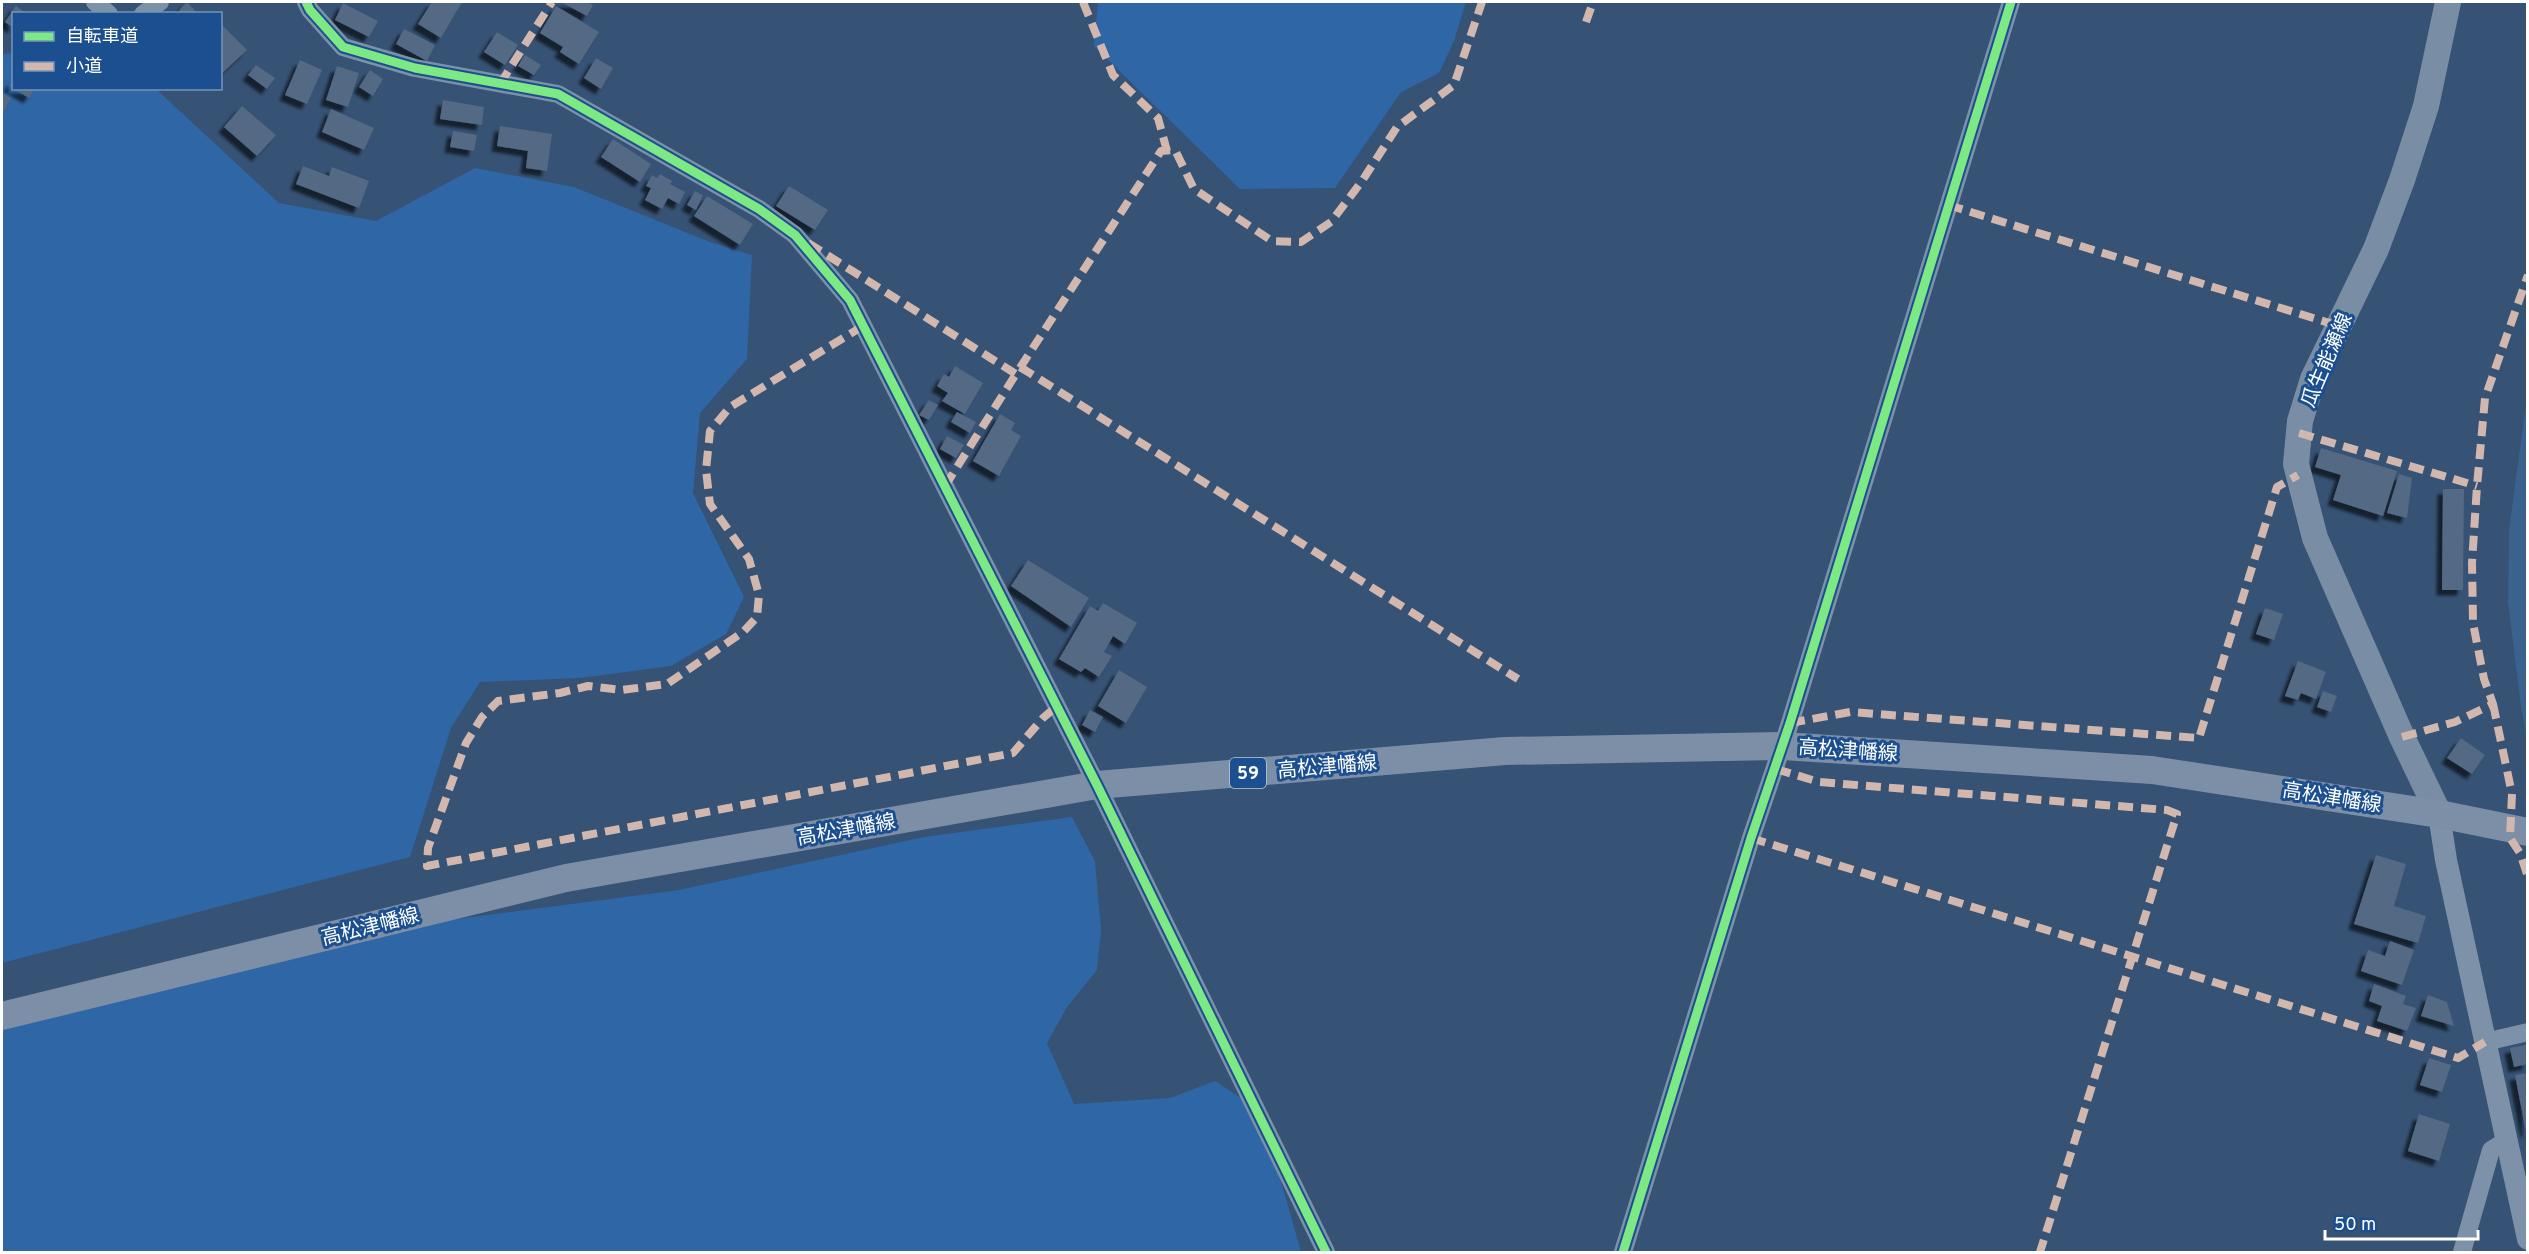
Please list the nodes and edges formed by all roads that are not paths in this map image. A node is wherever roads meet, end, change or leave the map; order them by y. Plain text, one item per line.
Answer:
1 (95, 2) edge
2 (160, 2) edge
3 (306, 2) edge
4 (2011, 2) edge
5 (2448, 2) edge
6 (107, 12) edge
7 (147, 12) edge
8 (1783, 746) junction
9 (1097, 785) junction
10 (2439, 814) junction
11 (2521, 830) edge
12 (2, 1016) edge
13 (2528, 1032) edge
14 (2485, 1042) junction
15 (2506, 1142) junction
16 (2528, 1239) edge
17 (1326, 1252) edge
18 (1623, 1252) edge
19 (2462, 1252) edge

1 - 6 street
2 - 7 street
3 - 9 street
4 - 8 street
5 - 10 main road, 瓜生能瀬線
8 - 9 main road, 高松津幡線 / 59
8 - 10 main road, 高松津幡線 / 59
8 - 18 street
9 - 12 main road, 高松津幡線 / 59
9 - 17 street
10 - 11 main road, 高松津幡線 / 59
10 - 14 street
13 - 14 street
14 - 15 street
15 - 16 street
15 - 19 street

